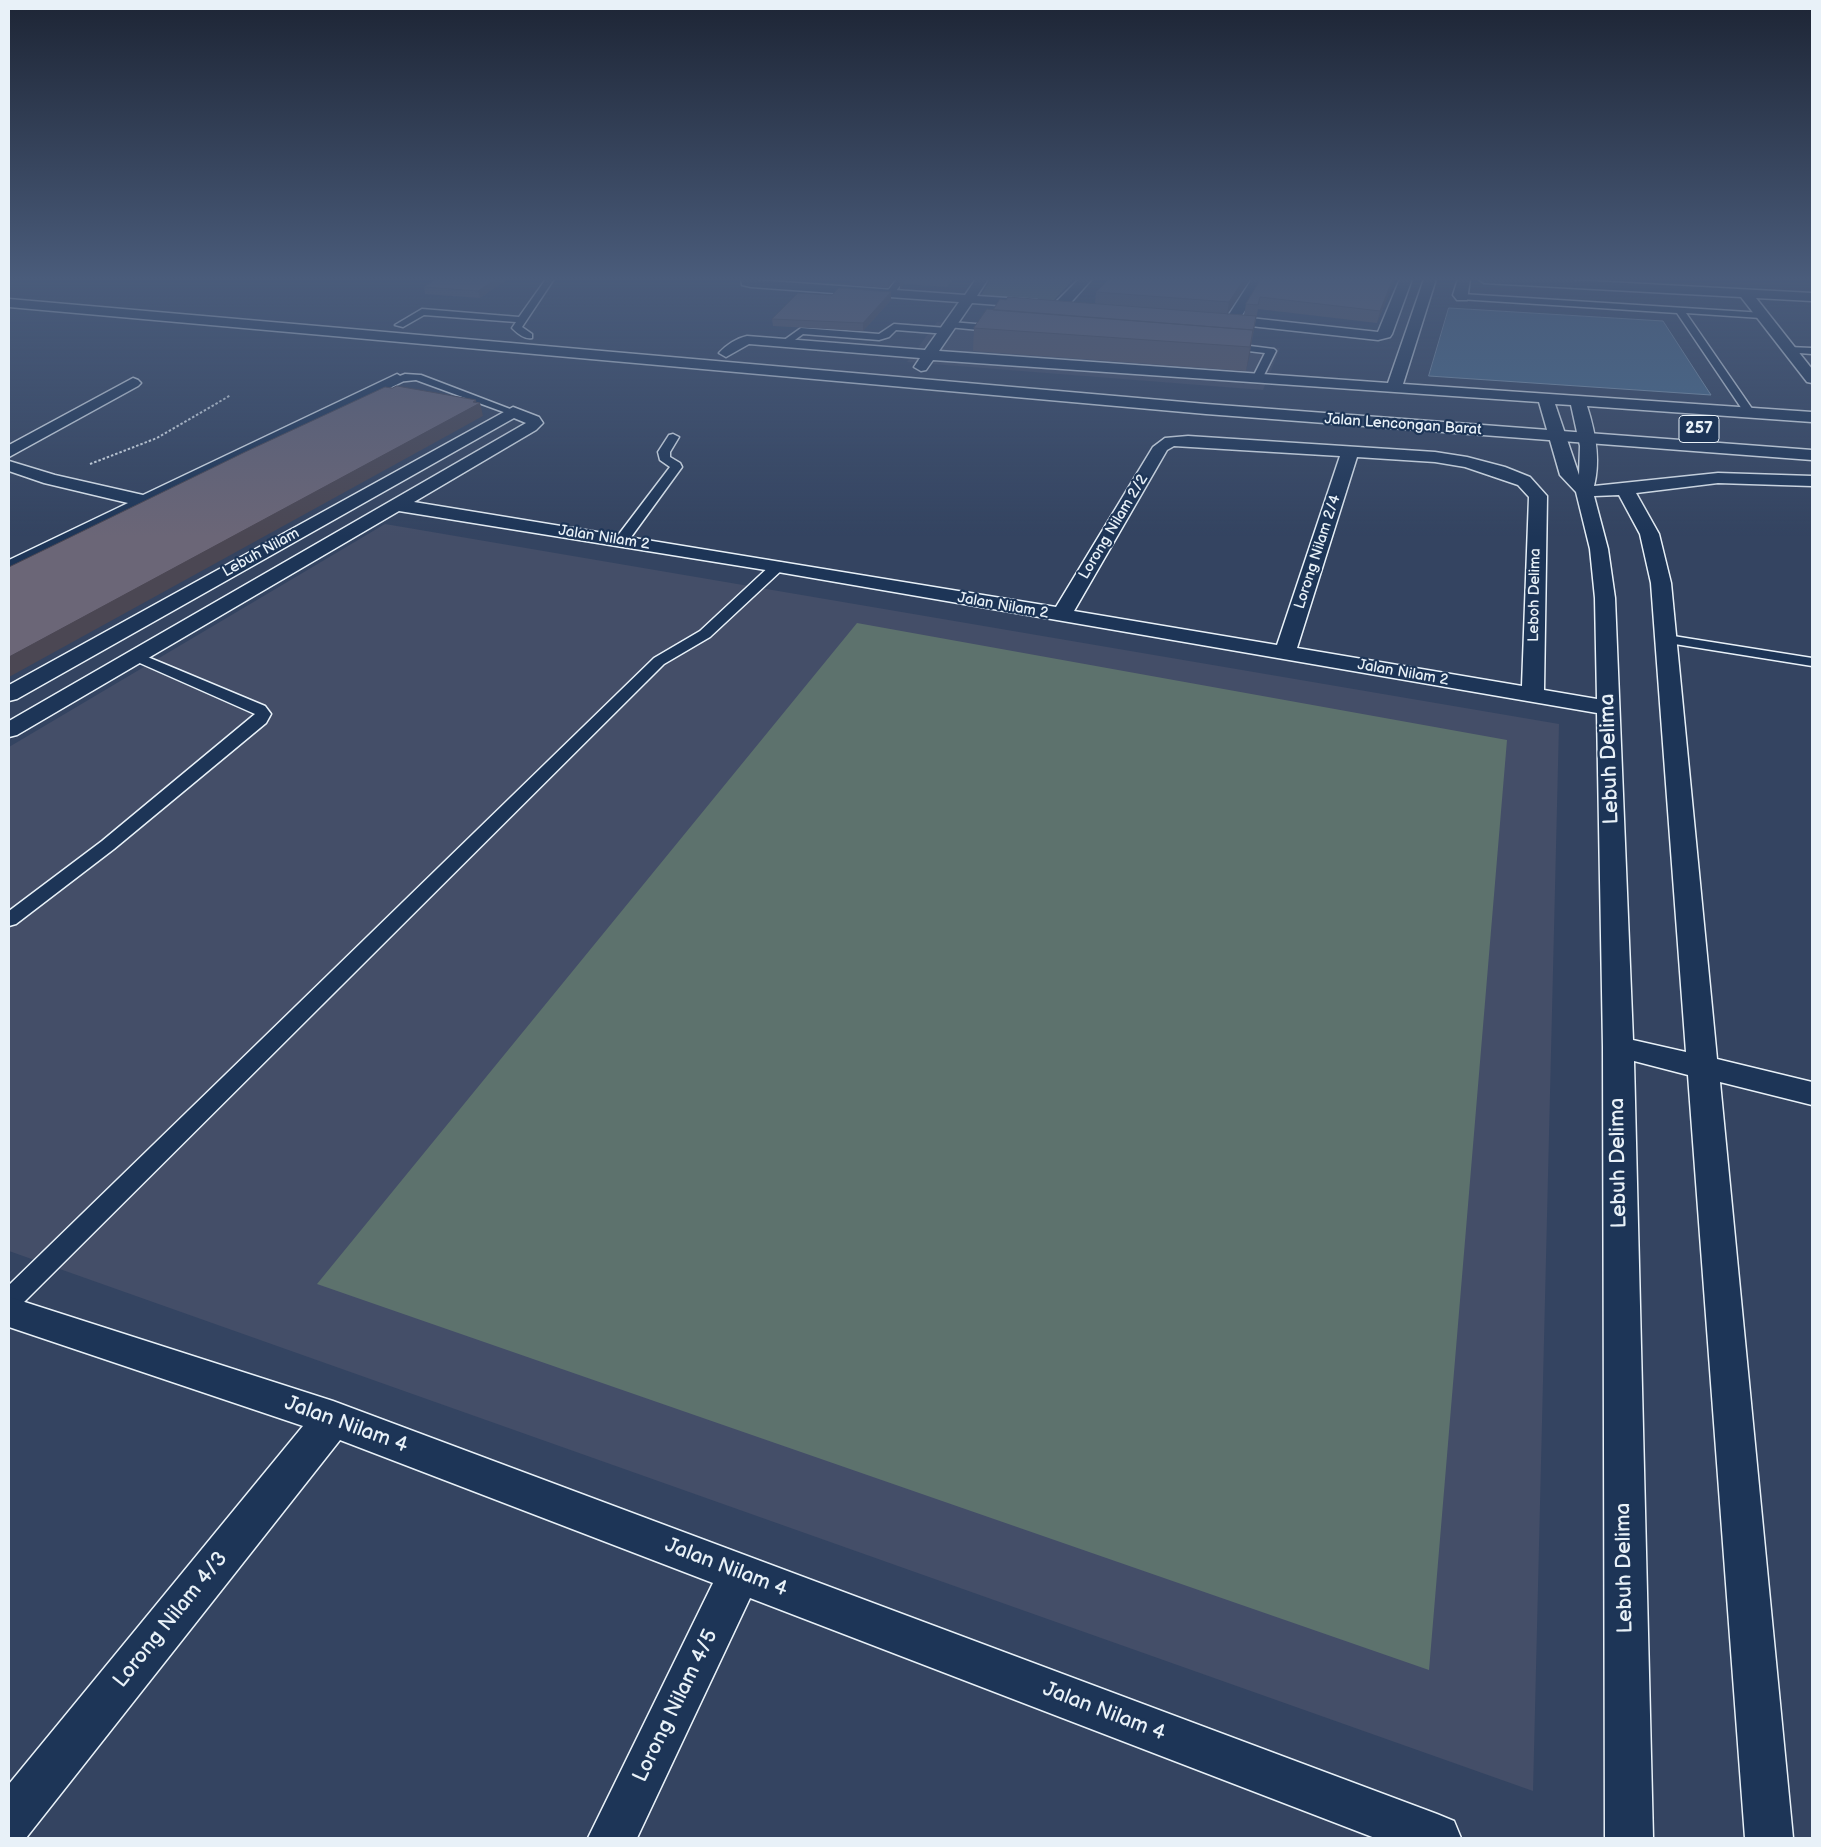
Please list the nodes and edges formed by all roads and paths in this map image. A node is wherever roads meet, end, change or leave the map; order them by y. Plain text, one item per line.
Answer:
1 (711, 365) edge
2 (864, 365) edge
3 (922, 365) edge
4 (1069, 365) edge
5 (1264, 365) edge
6 (1402, 365) edge
7 (1717, 365) edge
8 (1801, 365) edge
9 (918, 370) junction
10 (397, 379) joint
11 (1257, 379) junction
12 (1812, 379) edge
13 (133, 382) dead end
14 (1394, 388) junction
15 (231, 396) dead end
16 (1546, 399) junction
17 (1578, 401) junction
18 (513, 412) junction
19 (1750, 413) junction
20 (1812, 417) edge
21 (1552, 419) junction
22 (1604, 423) dead end
23 (1586, 430) junction
24 (1558, 436) junction
25 (673, 437) dead end
26 (1350, 451) junction
27 (9, 452) edge
28 (1812, 455) edge
29 (9, 466) edge
30 (50, 479) junction
31 (1812, 481) edge
32 (1625, 490) junction
33 (1584, 491) junction
34 (144, 501) junction
35 (398, 505) junction
36 (621, 541) junction
37 (778, 566) junction
38 (9, 567) edge
39 (1061, 616) junction
40 (1667, 639) junction
41 (1285, 654) junction
42 (138, 657) junction
43 (1812, 662) edge
44 (9, 694) edge
45 (1533, 695) junction
46 (1609, 708) junction
47 (9, 730) edge
48 (9, 920) edge
49 (1618, 1047) junction
50 (1703, 1067) junction
51 (1812, 1093) edge
52 (9, 1301) edge
53 (9, 1312) edge
54 (333, 1419) junction
55 (740, 1573) junction
56 (9, 1821) edge
57 (612, 1838) edge
58 (1437, 1838) edge
59 (1630, 1838) edge
60 (1769, 1838) edge

1 - 24 main road, Jalan Lencongan Barat / 257
2 - 9 main road, Jalan Lencongan Barat / 257
3 - 9 main road
4 - 11 main road
5 - 11 lane
6 - 14 main road
7 - 19 lane
8 - 12 main road
9 - 21 main road, Jalan Lencongan Barat / 257
10 - 18 lane
10 - 34 main road
11 - 14 main road
13 - 27 main road
14 - 16 main road
15 - 30 path
16 - 17 main road
16 - 21 main road, Lebuh Delima
17 - 19 main road
17 - 23 main road, Lebuh Delima
18 - 35 main road
18 - 44 main road, Lebuh Nilam
19 - 20 main road
21 - 23 main road, Jalan Lencongan Barat / 257
21 - 24 main road, Lebuh Delima
22 - 23 main road, Jalan Lencongan Barat / 257
23 - 24 main road, Jalan Lencongan Barat / 257
23 - 28 main road, Jalan Lencongan Barat / 257
23 - 33 main road, Lebuh Delima
24 - 33 main road, Lebuh Delima
25 - 36 lane
26 - 39 main road, Lorong Nilam 2/2
26 - 41 main road, Lorong Nilam 2/4
26 - 45 main road, Leboh Delima
29 - 30 main road
30 - 34 main road
31 - 32 main road
32 - 33 main road
32 - 40 main road
33 - 46 main road, Lebuh Delima
34 - 38 main road
35 - 36 main road, Jalan Nilam 2
35 - 42 main road
36 - 37 main road, Jalan Nilam 2
37 - 39 main road, Jalan Nilam 2
37 - 52 lane
39 - 41 main road, Jalan Nilam 2
40 - 43 lane
40 - 50 main road
41 - 45 main road, Jalan Nilam 2
42 - 47 main road
42 - 48 lane
45 - 46 main road, Jalan Nilam 2
46 - 49 main road, Lebuh Delima
49 - 50 main road
49 - 59 main road, Lebuh Delima
50 - 51 main road
50 - 60 main road
53 - 54 main road, Jalan Nilam 4
54 - 55 main road, Jalan Nilam 4
54 - 56 main road, Lorong Nilam 4/3
55 - 57 main road, Lorong Nilam 4/5
55 - 58 main road, Jalan Nilam 4

